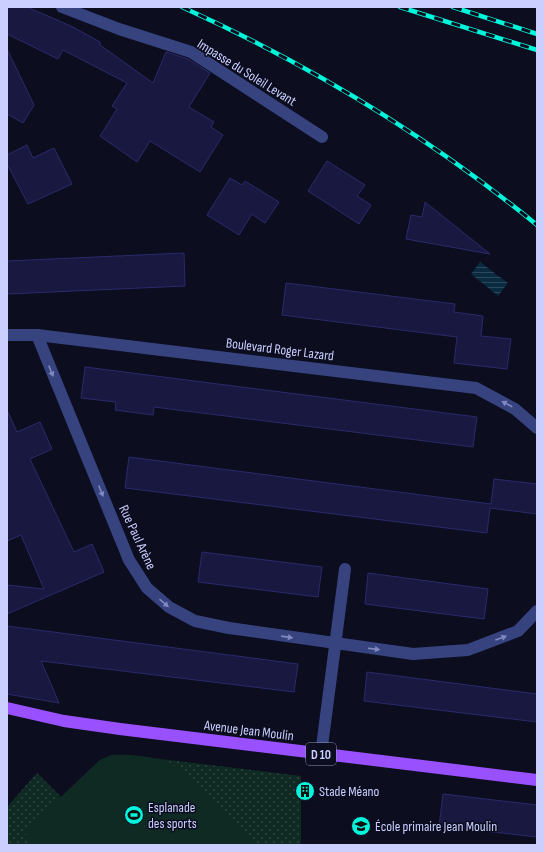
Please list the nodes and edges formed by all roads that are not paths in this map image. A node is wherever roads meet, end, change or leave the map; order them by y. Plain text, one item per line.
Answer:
1 (62, 7) edge
2 (322, 137) dead end
3 (7, 334) edge
4 (36, 335) junction
5 (537, 428) edge
6 (345, 569) dead end
7 (537, 611) edge
8 (336, 644) junction
9 (7, 708) edge
10 (321, 754) junction
11 (537, 780) edge

1 - 2 street, Impasse du Soleil Levant
3 - 4 street, Boulevard Roger Lazard
5 -> 4 street, Boulevard Roger Lazard
4 -> 8 street, Rue Paul Arène
6 - 8 street
8 -> 7 street
8 - 10 street
9 - 10 main road, Avenue Jean Moulin / D 10
10 - 11 main road, Avenue Jean Moulin / D 10

